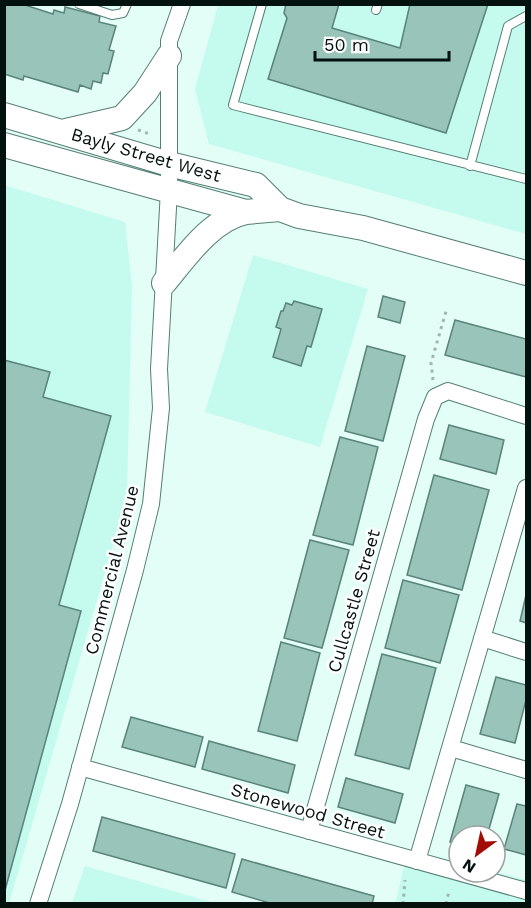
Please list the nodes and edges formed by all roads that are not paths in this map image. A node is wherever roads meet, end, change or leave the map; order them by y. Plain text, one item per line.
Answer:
1 (79, 4) edge
2 (127, 4) edge
3 (182, 4) edge
4 (262, 4) edge
5 (526, 16) edge
6 (169, 56) junction
7 (4, 115) edge
8 (65, 131) junction
9 (4, 145) edge
10 (169, 164) junction
11 (470, 165) junction
12 (526, 179) edge
13 (169, 190) junction
14 (280, 209) junction
15 (246, 212) junction
16 (526, 273) edge
17 (164, 283) junction
18 (526, 416) edge
19 (526, 488) edge
20 (482, 638) junction
21 (526, 652) edge
22 (451, 748) junction
23 (80, 767) junction
24 (526, 770) edge
25 (309, 831) junction
26 (417, 861) junction
27 (526, 891) edge
28 (38, 903) edge

1 - 2 lane
3 - 6 street, Commercial Avenue
4 - 11 lane
5 - 11 lane
6 - 8 main road
6 - 10 street, Commercial Avenue
7 - 8 main road, Bayly Street West
8 - 10 main road, Bayly Street West
9 - 13 main road, Bayly Street West
10 - 13 street, Commercial Avenue
10 - 14 main road, Bayly Street West
11 - 12 lane
13 - 15 main road, Bayly Street West
13 - 17 street, Commercial Avenue
14 - 15 main road, Bayly Street West
14 - 16 main road, Bayly Street West
15 - 17 main road
17 - 23 street, Commercial Avenue
18 - 25 street, Cullcastle Street
19 - 20 street
20 - 21 street
20 - 22 street
22 - 24 street
22 - 26 street
23 - 25 street, Stonewood Street
23 - 28 street, Commercial Avenue
25 - 26 street, Stonewood Street
26 - 27 street, Stonewood Street

